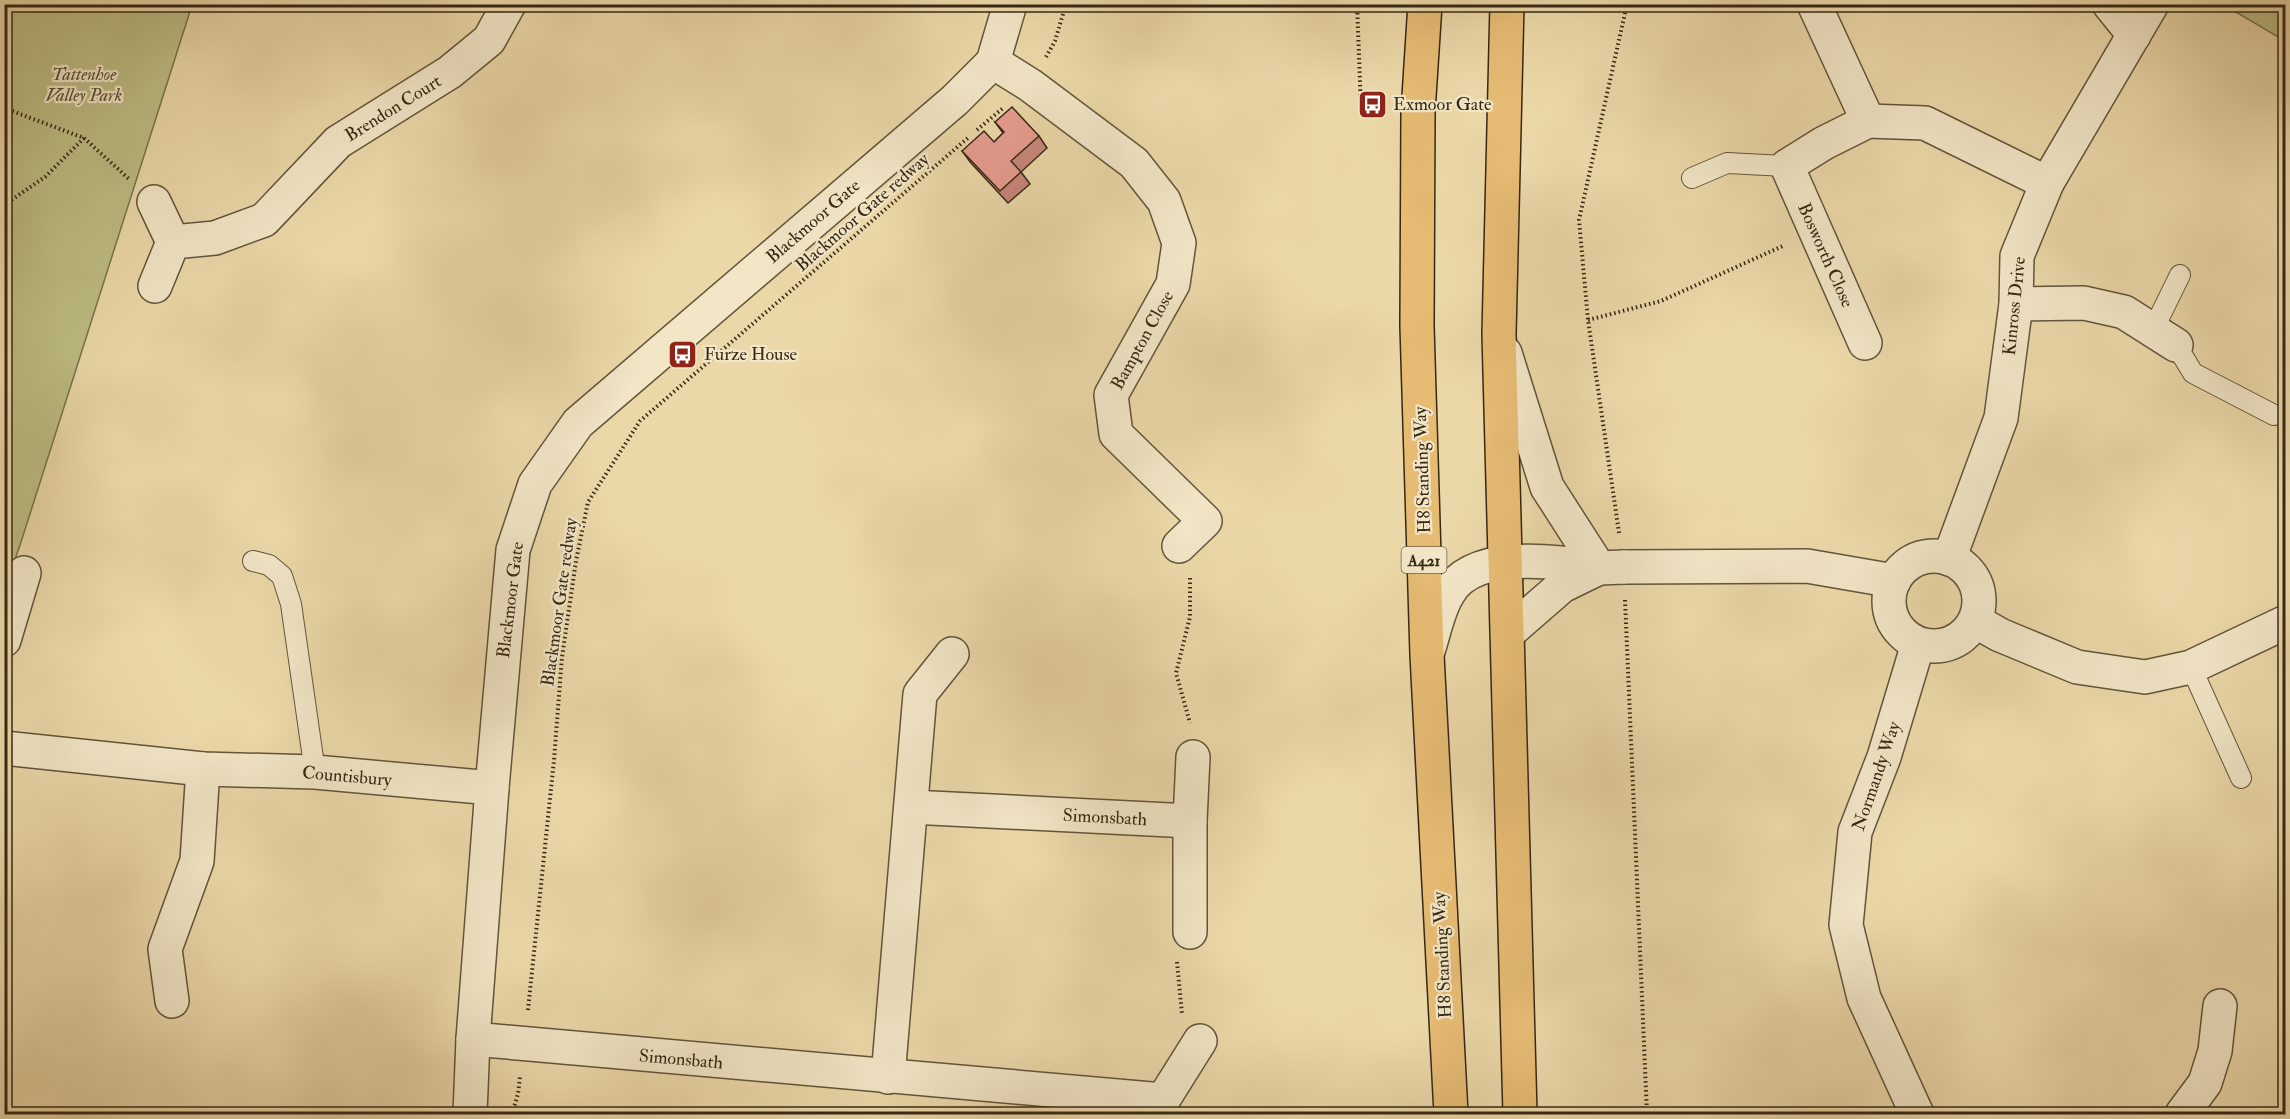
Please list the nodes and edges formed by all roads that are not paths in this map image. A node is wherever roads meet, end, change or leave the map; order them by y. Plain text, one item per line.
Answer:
1 (509, 4) edge
2 (1011, 4) edge
3 (1425, 4) edge
4 (1507, 4) edge
5 (1814, 4) edge
6 (2109, 4) edge
7 (2152, 4) edge
8 (2134, 35) junction
9 (993, 62) junction
10 (1868, 121) junction
11 (1787, 166) junction
12 (1692, 178) dead end
13 (2047, 183) junction
14 (154, 202) road end
15 (172, 242) junction
16 (2180, 275) dead end
17 (155, 286) dead end
18 (2016, 304) junction
19 (1499, 334) junction
20 (2164, 337) junction
21 (1865, 344) dead end
22 (2274, 415) dead end
23 (1179, 546) road end
24 (1950, 559) junction
25 (253, 561) dead end
26 (1506, 561) junction
27 (1611, 567) junction
28 (24, 573) dead end
29 (1894, 581) junction
30 (1975, 621) junction
31 (2286, 621) edge
32 (1508, 633) junction
33 (4, 640) edge
34 (1918, 644) junction
35 (952, 654) dead end
36 (1427, 655) junction
37 (2191, 667) junction
38 (4, 748) edge
39 (1193, 757) road end
40 (203, 769) junction
41 (315, 772) junction
42 (2241, 778) dead end
43 (492, 788) junction
44 (911, 807) junction
45 (1190, 821) junction
46 (1190, 932) road end
47 (171, 1001) dead end
48 (2220, 1006) dead end
49 (473, 1039) junction
50 (1200, 1041) road end
51 (888, 1077) junction
52 (1164, 1107) edge
53 (470, 1114) edge
54 (1450, 1114) edge
55 (1520, 1114) edge
56 (1917, 1114) edge
57 (2182, 1114) edge

1 - 15 street, Brendon Court
2 - 9 street, Blackmoor Gate
3 - 36 highway, H8 Standing Way / A421
4 - 19 highway
5 - 10 street
6 - 8 street
7 - 8 street, Kinross Drive
8 - 13 street, Kinross Drive
9 - 23 street, Bampton Close
9 - 43 street, Blackmoor Gate
10 - 11 street
10 - 13 street
11 - 12 lane
11 - 21 street, Bosworth Close
13 - 18 street, Kinross Drive
14 - 15 street
15 - 17 street
16 - 20 lane
18 - 20 street
18 - 24 street, Kinross Drive
19 - 26 highway
19 - 27 street
20 - 22 lane
24 - 29 street
24 - 30 street
25 - 41 lane
26 - 27 street
26 - 32 highway
26 - 36 street
27 - 29 street
27 - 32 street
28 - 33 street
29 - 34 street
30 - 34 street
30 - 37 street
31 - 37 street
32 - 55 highway
34 - 56 street, Normandy Way
35 - 44 street
36 - 54 highway, H8 Standing Way / A421
37 - 42 lane
38 - 40 street, Countisbury
39 - 45 street
40 - 41 street, Countisbury
40 - 47 street
41 - 43 street, Countisbury
43 - 49 street, Blackmoor Gate
44 - 45 street, Simonsbath
44 - 51 street
45 - 46 street
48 - 57 street
49 - 51 street, Simonsbath
49 - 53 street, Blackmoor Gate
50 - 52 street, Simonsbath
51 - 52 street, Simonsbath

